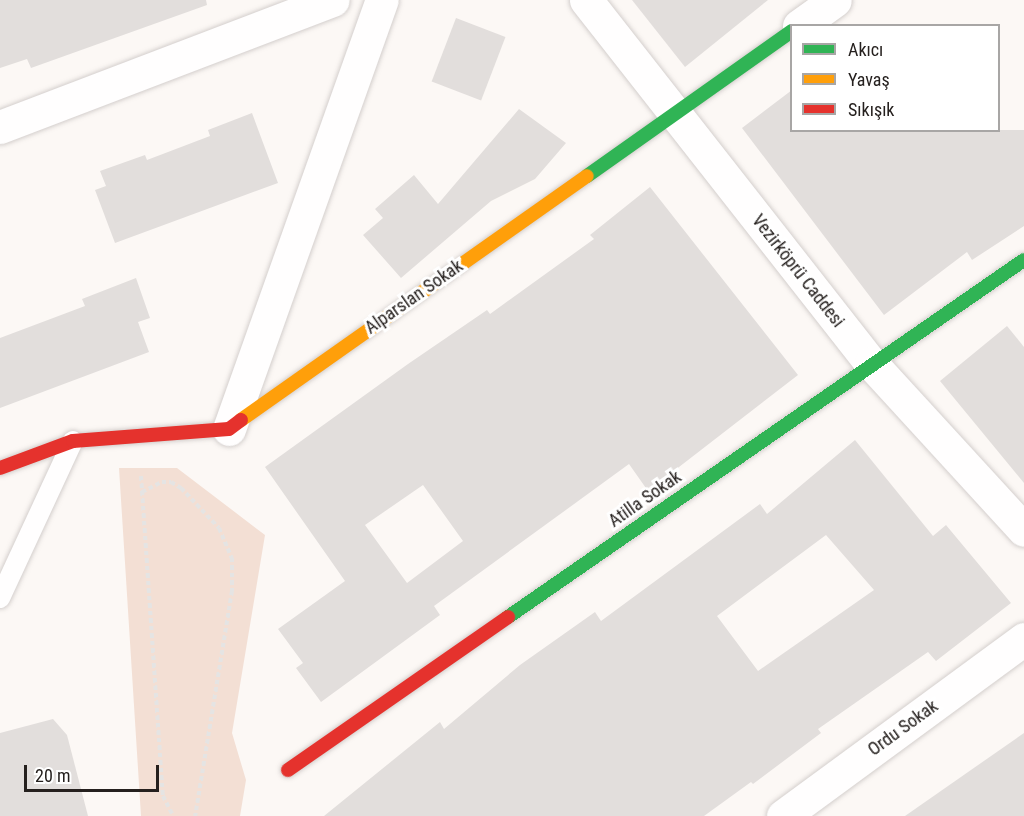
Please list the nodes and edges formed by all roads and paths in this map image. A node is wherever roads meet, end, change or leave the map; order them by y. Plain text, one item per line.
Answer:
1 (333, 0) edge
2 (382, 0) edge
3 (586, 0) edge
4 (835, 0) edge
5 (802, 24) edge
6 (790, 32) edge
7 (674, 114) junction
8 (0, 127) edge
9 (1024, 260) edge
10 (871, 363) junction
11 (229, 429) junction
12 (138, 436) junction
13 (73, 441) junction
14 (0, 468) edge
15 (142, 492) junction
16 (1024, 530) edge
17 (0, 598) edge
18 (1024, 639) edge
19 (288, 770) dead end
20 (173, 816) edge
21 (195, 816) edge
22 (783, 816) edge

1 - 8 street
2 - 11 street
3 - 7 street, Vezirköprü Caddesi
4 - 5 street
6 - 7 street, Alparslan Sokak
7 - 10 street, Vezirköprü Caddesi
7 - 11 street, Alparslan Sokak
9 - 10 street, Atilla Sokak
10 - 16 street, Vezirköprü Caddesi
10 - 19 street, Atilla Sokak
11 - 12 street
12 - 13 street
12 - 15 path
13 - 14 street
13 - 17 lane
15 - 20 path
15 - 21 path
18 - 22 street, Ordu Sokak

